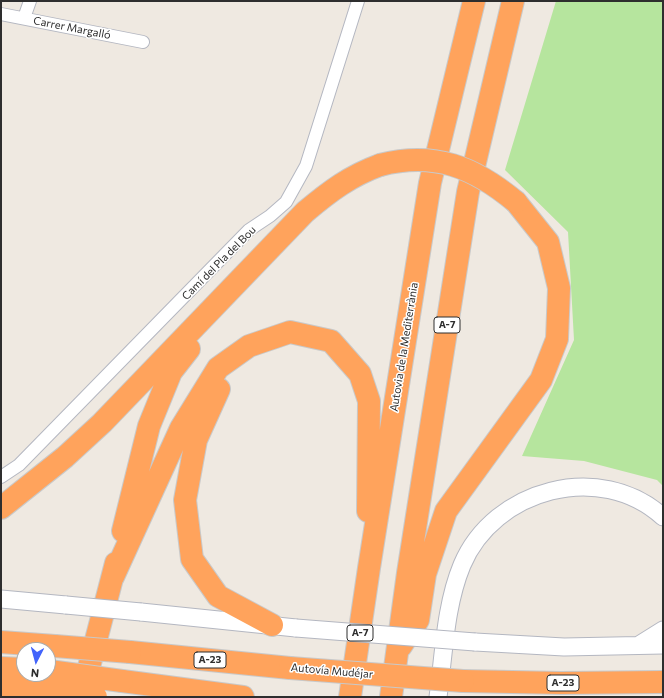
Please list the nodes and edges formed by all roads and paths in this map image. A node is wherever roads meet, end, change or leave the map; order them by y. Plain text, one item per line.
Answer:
1 (30, 1) edge
2 (358, 1) edge
3 (474, 1) edge
4 (513, 1) edge
5 (1, 14) edge
6 (24, 18) junction
7 (143, 42) dead end
8 (274, 244) junction
9 (249, 346) junction
10 (1, 477) edge
11 (1, 508) edge
12 (663, 517) edge
13 (369, 568) junction
14 (113, 576) junction
15 (1, 599) edge
16 (272, 625) junction
17 (663, 630) edge
18 (1, 642) edge
19 (663, 645) edge
20 (638, 646) junction
21 (398, 652) junction
22 (1, 668) edge
23 (16, 669) edge
24 (56, 677) edge
25 (56, 681) edge
26 (24, 682) edge
27 (29, 682) edge
28 (663, 682) edge
29 (1, 687) edge
30 (1, 690) edge
31 (81, 697) edge
32 (96, 697) edge
33 (243, 697) edge
34 (350, 697) edge
35 (391, 697) edge
36 (438, 697) edge

1 - 6 street
2 - 10 street, Camí del Pla del Bou
3 - 13 highway, Autovia de la Mediterrània / A-7
4 - 21 highway, A-7
5 - 6 street, Carrer Margalló
6 - 7 street, Carrer Margalló
8 - 11 highway
8 - 14 highway
8 - 21 highway, bridge
9 - 13 highway
9 - 14 highway
9 - 16 highway
12 - 36 main road
13 - 34 highway, Autovia de la Mediterrània / A-7
14 - 31 highway
15 - 16 main road, bridge
16 - 20 main road, bridge
17 - 20 main road
18 - 28 highway, Autovía Mudéjar / A-23, bridge
19 - 20 main road
21 - 35 highway, A-7
22 - 23 highway
24 - 33 highway, bridge
25 - 32 highway, bridge
26 - 29 highway
27 - 30 highway

